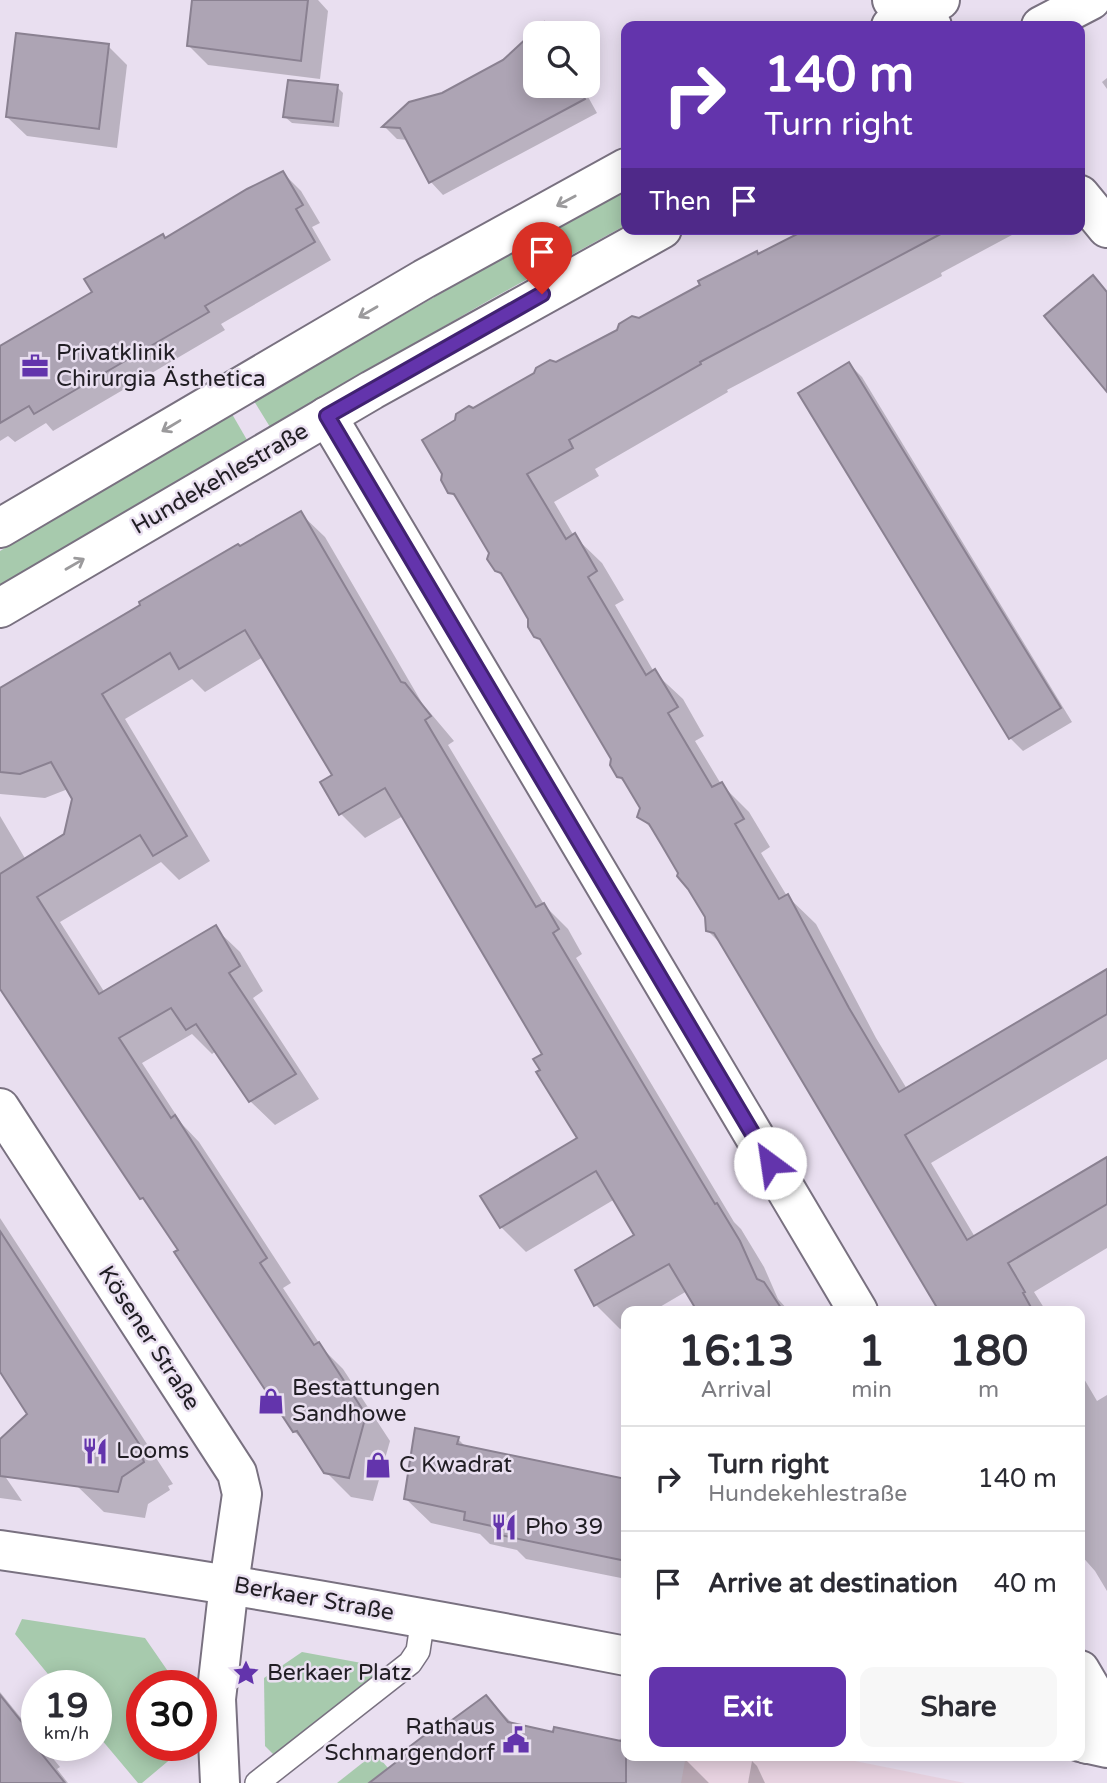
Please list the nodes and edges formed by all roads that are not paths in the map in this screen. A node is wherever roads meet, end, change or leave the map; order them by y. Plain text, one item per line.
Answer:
1 (1091, 0) edge
2 (1051, 21) edge
3 (621, 171) edge
4 (1085, 201) edge
5 (1107, 228) edge
6 (651, 235) edge
7 (327, 416) junction
8 (0, 528) edge
9 (0, 608) edge
10 (0, 1108) edge
11 (855, 1306) edge
12 (0, 1550) edge
13 (229, 1584) junction
14 (423, 1618) junction
15 (621, 1655) edge
16 (1085, 1679) edge
17 (1091, 1745) edge
18 (220, 1783) edge
19 (257, 1783) edge

1 - 2 street
3 -> 8 street
4 - 5 street
6 - 7 street, Hundekehlestraße
9 -> 7 street, Hundekehlestraße
7 - 11 street
10 - 13 street, Kösener Straße
12 - 13 street, Berkaer Straße
13 - 14 street, Berkaer Straße
13 - 18 street, Kösener Straße
14 - 15 street, Berkaer Straße
14 - 19 lane
16 - 17 street

